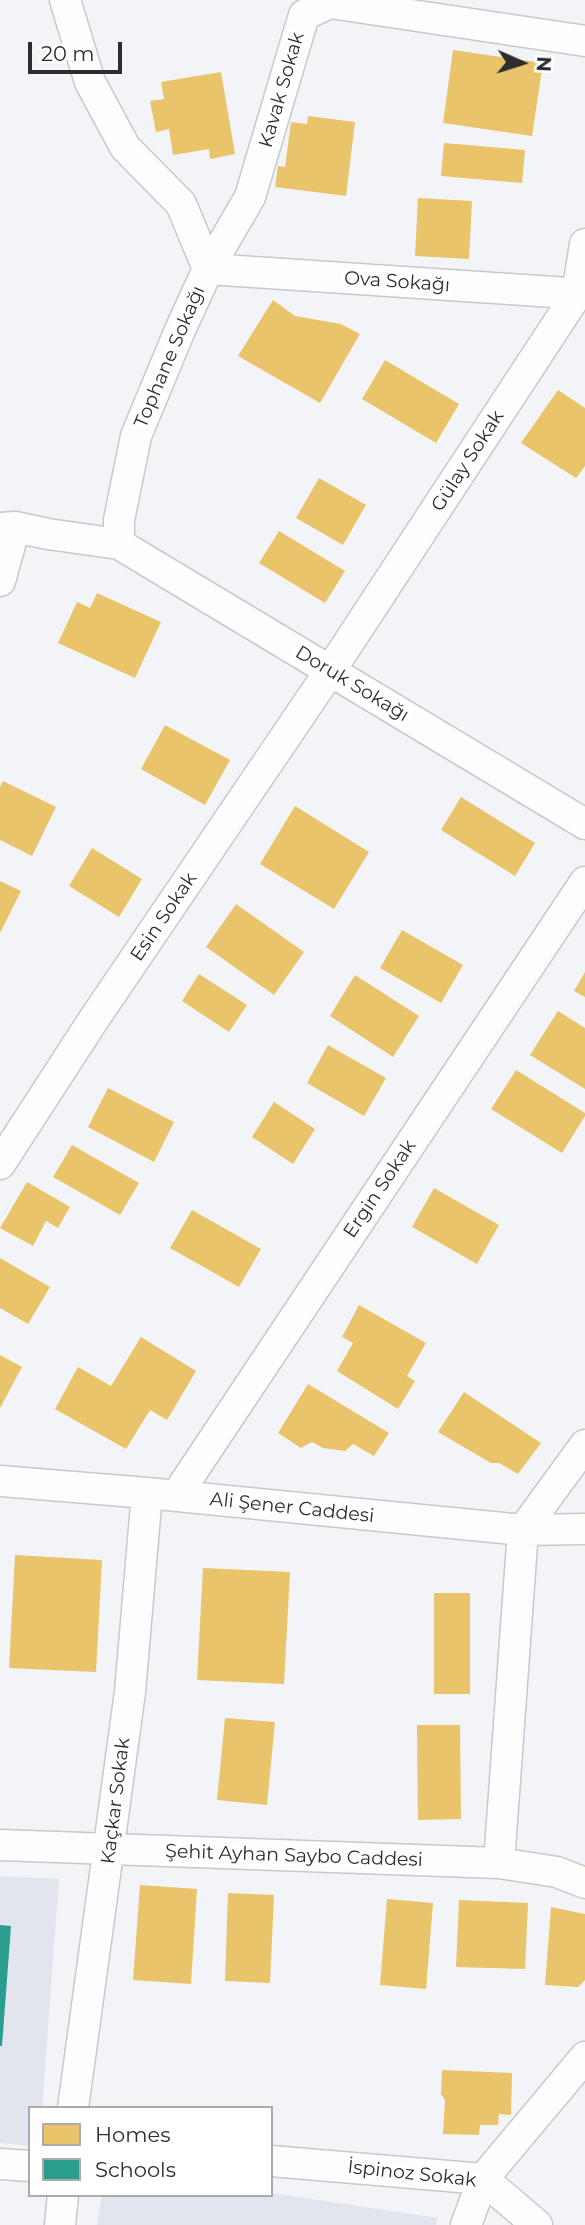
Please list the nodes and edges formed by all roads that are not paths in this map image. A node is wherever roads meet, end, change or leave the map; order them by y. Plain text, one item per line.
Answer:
1 (65, 0) edge
2 (585, 41) edge
3 (585, 244) edge
4 (208, 269) junction
5 (581, 294) edge
6 (8, 527) edge
7 (120, 544) junction
8 (0, 581) edge
9 (330, 671) junction
10 (585, 824) edge
11 (585, 882) edge
12 (0, 1164) edge
13 (585, 1446) edge
14 (0, 1481) edge
15 (161, 1495) junction
16 (585, 1529) edge
17 (523, 1530) junction
18 (0, 1845) edge
19 (110, 1850) junction
20 (499, 1863) junction
21 (585, 1883) edge
22 (585, 2057) edge
23 (73, 2106) edge
24 (273, 2161) edge
25 (0, 2164) edge
26 (28, 2165) edge
27 (483, 2179) junction
28 (62, 2197) edge
29 (60, 2225) edge
30 (466, 2225) edge
31 (537, 2225) edge

1 - 4 street, Tophane Sokağı
2 - 4 street, Kavak Sokak
3 - 5 street, Gülay Sokak
4 - 5 street, Ova Sokağı
4 - 7 street, Tophane Sokağı
5 - 9 street, Gülay Sokak
6 - 7 street
6 - 8 street
7 - 9 street, Doruk Sokağı
9 - 10 street, Doruk Sokağı
9 - 12 street, Esin Sokak
11 - 15 street, Ergin Sokak
13 - 17 street
14 - 15 street, Ali Şener Caddesi
15 - 17 street, Ali Şener Caddesi
15 - 19 street, Kaçkar Sokak
16 - 17 street, Ali Şener Caddesi
17 - 20 street
18 - 19 street, Şehit Ayhan Saybo Caddesi
19 - 20 street, Şehit Ayhan Saybo Caddesi
19 - 23 street, Kaçkar Sokak
20 - 21 street, Şehit Ayhan Saybo Caddesi
22 - 27 street
24 - 27 street, İspinoz Sokak
25 - 26 street
27 - 30 street
27 - 31 street, İspinoz Sokak
28 - 29 street

